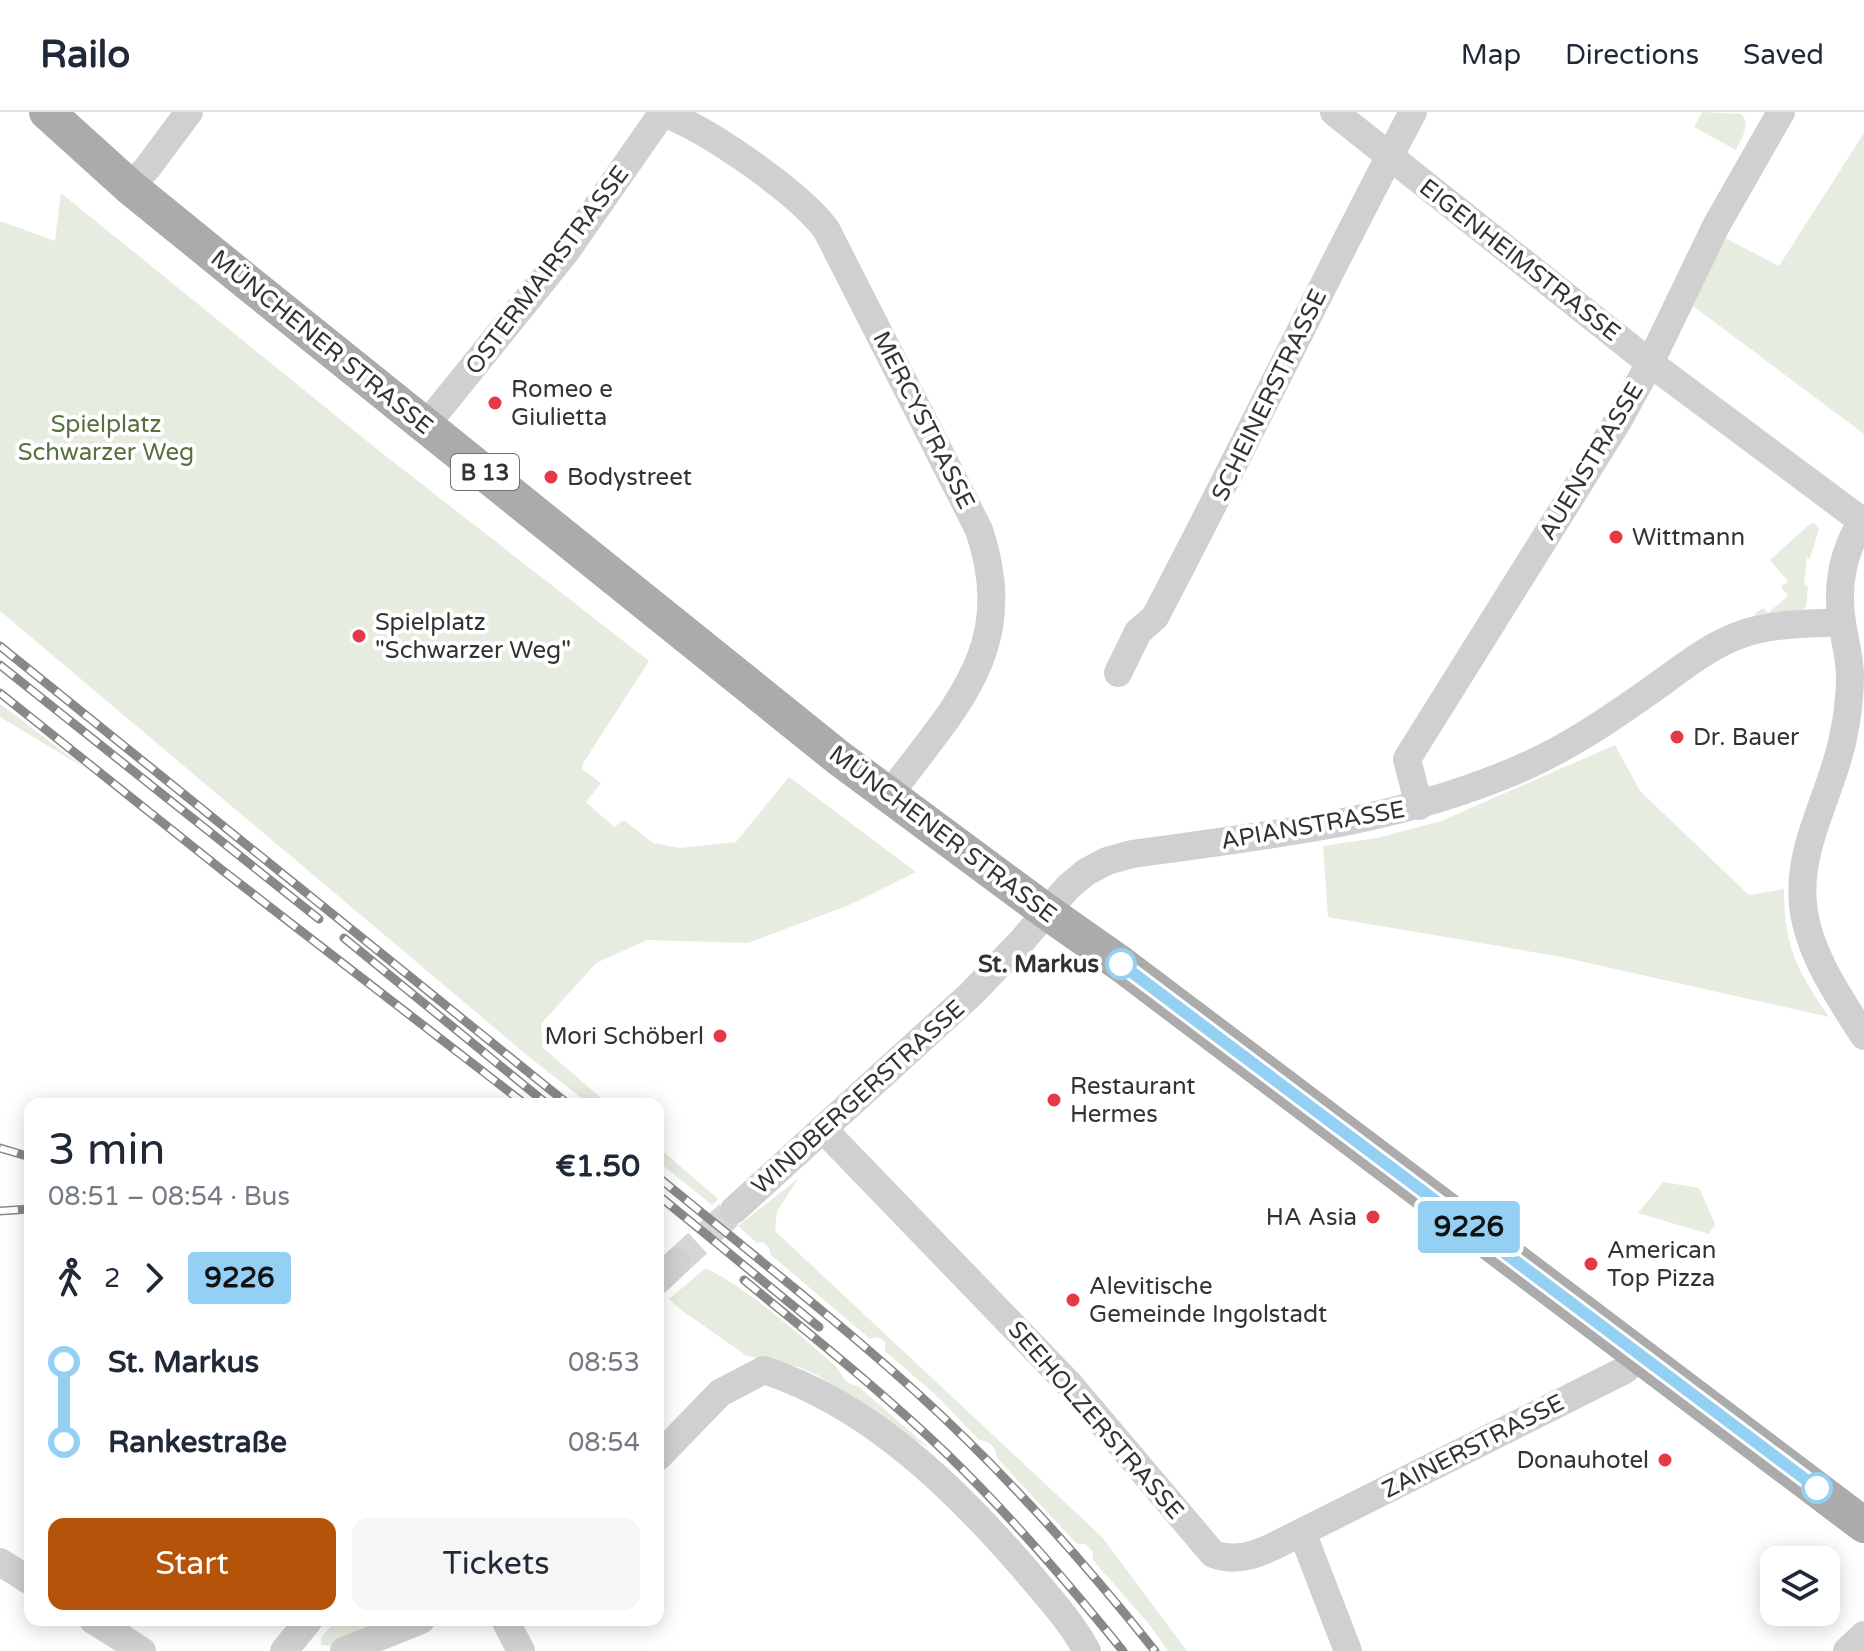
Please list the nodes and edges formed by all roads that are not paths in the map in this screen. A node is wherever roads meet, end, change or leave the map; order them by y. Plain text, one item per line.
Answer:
1 (47, 112) edge
2 (189, 112) edge
3 (662, 112) edge
4 (1334, 112) edge
5 (1413, 112) edge
6 (1774, 115) edge
7 (1389, 157) junction
8 (130, 187) junction
9 (1650, 363) junction
10 (426, 425) junction
11 (1863, 519) edge
12 (1842, 622) junction
13 (1118, 673) dead end
14 (1856, 704) edge
15 (889, 795) junction
16 (1419, 806) junction
17 (1047, 912) junction
18 (1864, 1036) edge
19 (823, 1129) junction
20 (734, 1210) tunnel mouth
21 (1642, 1357) junction
22 (664, 1451) edge
23 (1864, 1525) edge
24 (1302, 1532) junction
25 (0, 1562) edge
26 (24, 1577) edge
27 (102, 1626) edge
28 (304, 1626) edge
29 (406, 1626) edge
30 (508, 1626) edge
31 (1864, 1635) edge
32 (1077, 1648) edge
33 (142, 1651) edge
34 (284, 1651) edge
35 (344, 1651) edge
36 (521, 1651) edge
37 (1348, 1651) edge
38 (1847, 1651) edge

1 - 8 main road, MÜNCHENER STRASSE / B 13
2 - 8 street
3 - 10 street, OSTERMAIRSTRASSE
3 - 15 street, MERCYSTRASSE
4 - 7 street, EIGENHEIMSTRASSE
5 - 7 street, SCHEINERSTRASSE
6 - 9 street, AUENSTRASSE
7 - 9 street, EIGENHEIMSTRASSE
7 - 13 street, SCHEINERSTRASSE
8 - 10 main road, MÜNCHENER STRASSE / B 13
9 - 11 street, EIGENHEIMSTRASSE
9 - 16 street, AUENSTRASSE
10 - 15 main road, MÜNCHENER STRASSE / B 13
11 - 12 street
12 - 14 street
12 - 16 street, APIANSTRASSE
14 - 18 street
15 - 17 main road, MÜNCHENER STRASSE / B 13
16 - 17 street, APIANSTRASSE
17 - 19 street, WINDBERGERSTRASSE
17 - 21 main road, MÜNCHENER STRASSE / B 13
19 - 20 street, WINDBERGERSTRASSE
19 - 24 street, SEEHOLZERSTRASSE
21 - 23 main road, MÜNCHENER STRASSE / B 13
21 - 24 street, ZAINERSTRASSE
22 - 32 street
24 - 37 street
25 - 26 street
27 - 33 street
28 - 34 street
29 - 35 street
30 - 36 street
31 - 38 street

